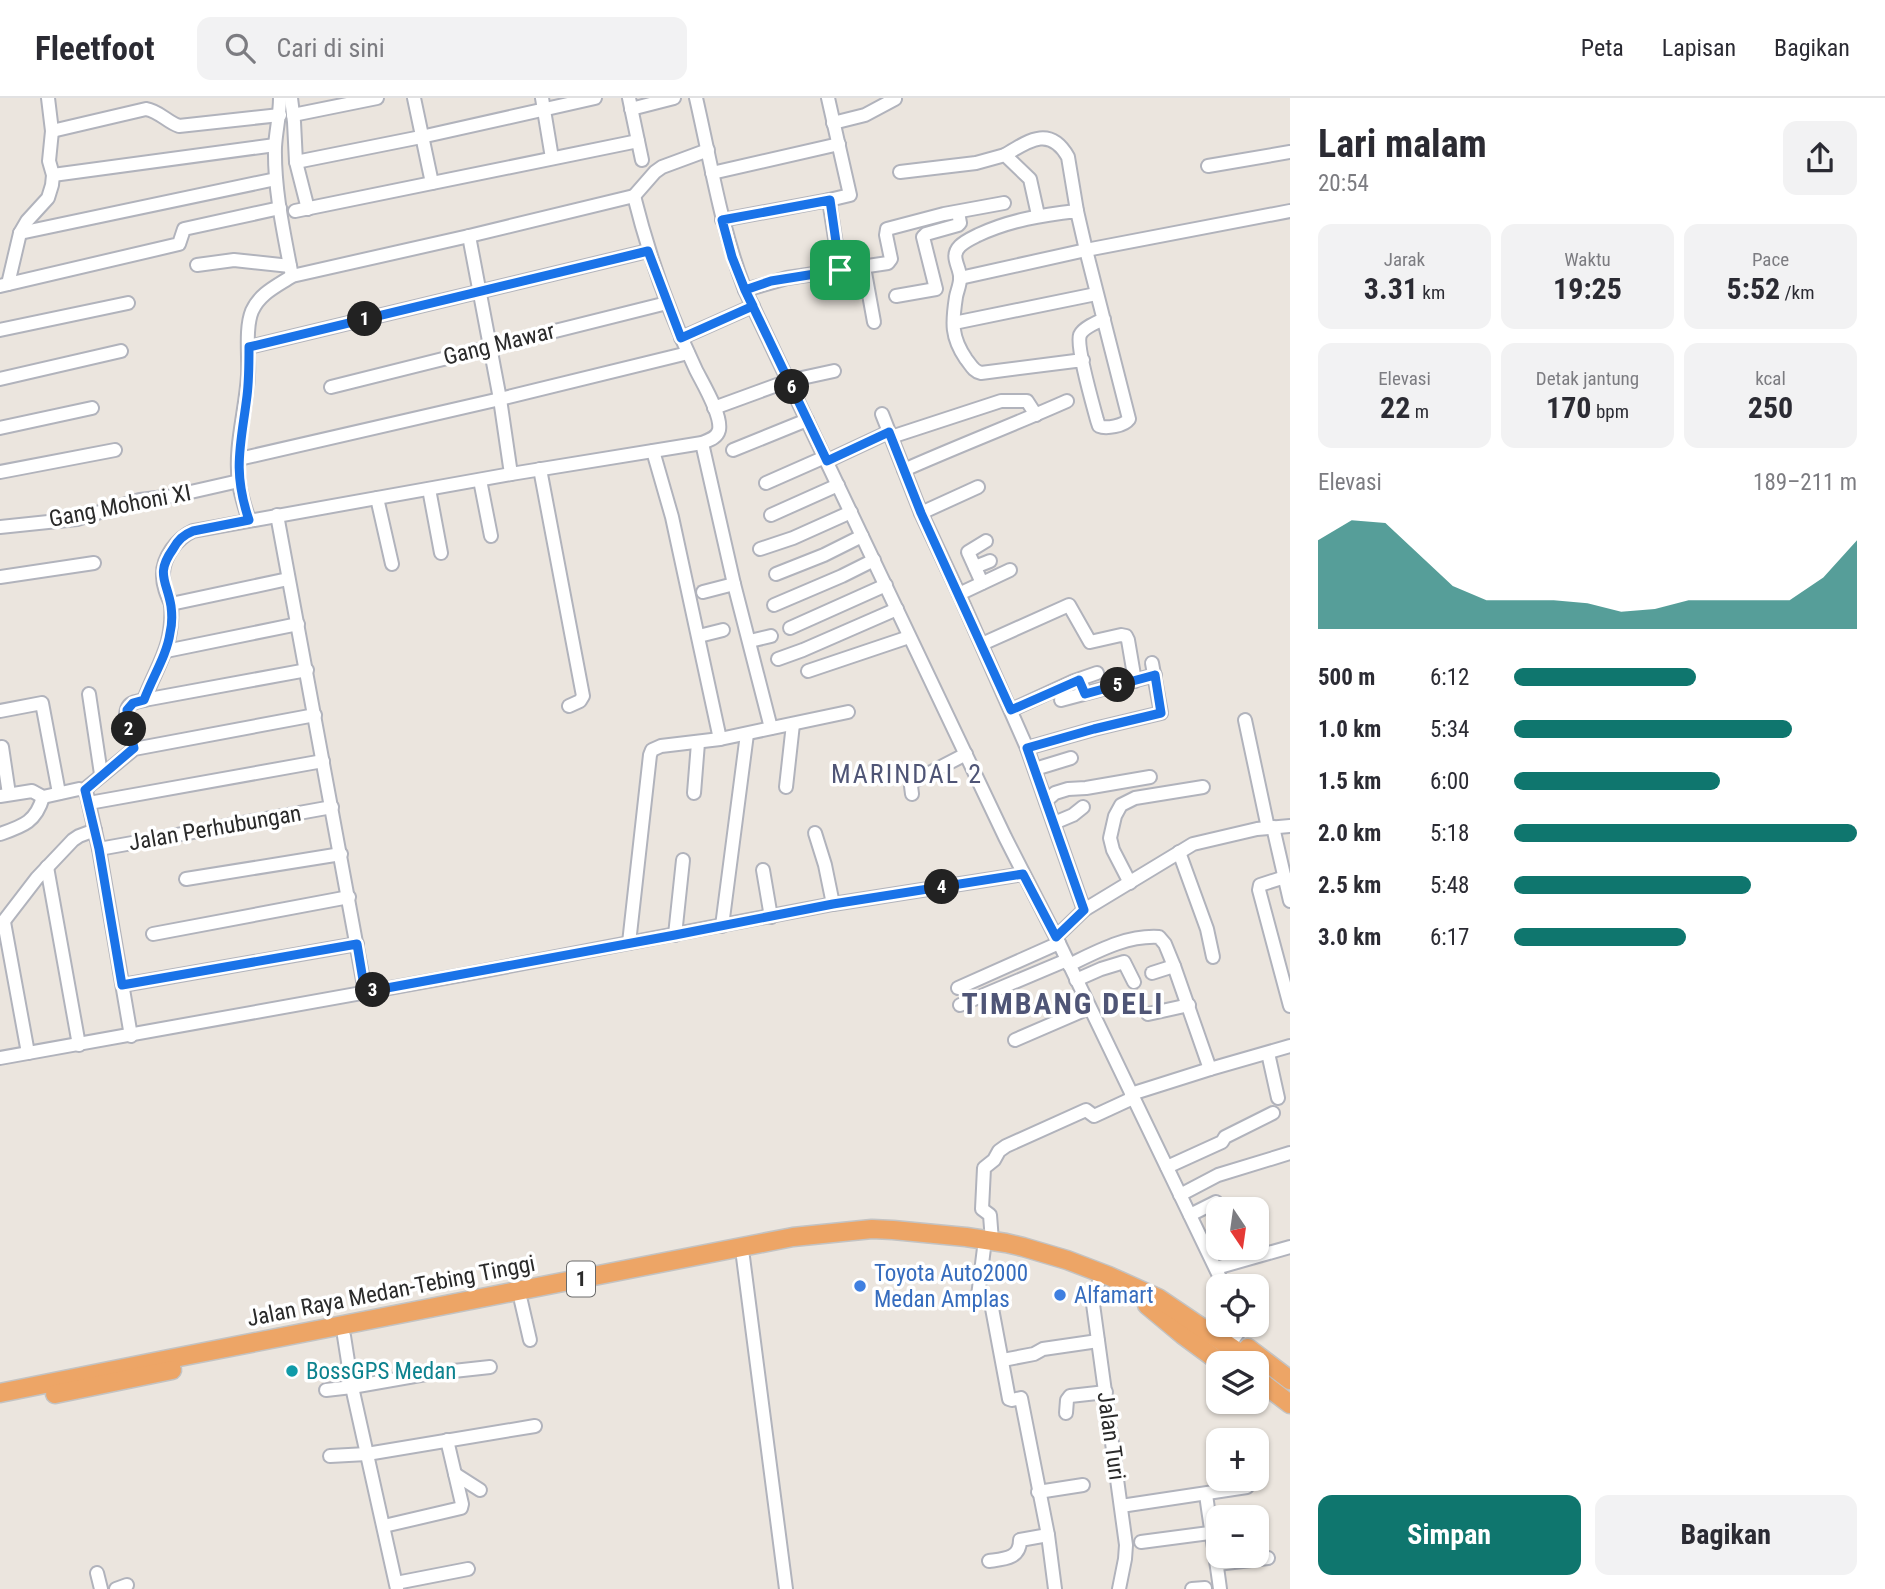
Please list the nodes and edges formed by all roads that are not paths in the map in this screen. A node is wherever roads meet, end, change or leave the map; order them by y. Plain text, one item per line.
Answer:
1 (48, 98) edge
2 (280, 98) edge
3 (291, 98) edge
4 (377, 98) edge
5 (414, 98) edge
6 (596, 98) edge
7 (674, 98) edge
8 (696, 98) edge
9 (828, 98) edge
10 (895, 99) edge
11 (543, 103) edge
12 (630, 104) edge
13 (287, 115) junction
14 (834, 123) junction
15 (52, 131) junction
16 (421, 137) junction
17 (638, 141) junction
18 (839, 144) junction
19 (275, 145) junction
20 (708, 150) junction
21 (1290, 152) edge
22 (1005, 155) junction
23 (552, 158) junction
24 (642, 160) dead end
25 (296, 162) junction
26 (1208, 166) dead end
27 (900, 172) dead end
28 (712, 173) junction
29 (52, 175) junction
30 (276, 179) junction
31 (432, 183) junction
32 (634, 196) junction
33 (830, 200) junction
34 (1004, 203) dead end
35 (280, 208) junction
36 (1077, 211) junction
37 (1290, 211) edge
38 (958, 212) junction
39 (1038, 215) junction
40 (722, 220) junction
41 (20, 233) junction
42 (469, 236) junction
43 (1086, 250) junction
44 (648, 251) junction
45 (197, 265) dead end
46 (863, 267) junction
47 (840, 270) junction
48 (291, 271) junction
49 (961, 278) junction
50 (4, 285) edge
51 (745, 290) junction
52 (479, 291) junction
53 (1096, 294) junction
54 (896, 296) dead end
55 (128, 303) dead end
56 (667, 303) junction
57 (753, 306) junction
58 (1104, 318) junction
59 (874, 321) dead end
60 (954, 323) junction
61 (0, 330) edge
62 (681, 338) junction
63 (249, 347) junction
64 (490, 347) junction
65 (121, 351) dead end
66 (688, 354) junction
67 (1083, 360) junction
68 (834, 371) dead end
69 (0, 379) edge
70 (789, 381) junction
71 (331, 387) dead end
72 (500, 399) junction
73 (1067, 401) dead end
74 (92, 408) dead end
75 (714, 408) junction
76 (882, 414) dead end
77 (1036, 415) junction
78 (807, 420) junction
79 (0, 428) edge
80 (890, 435) junction
81 (702, 443) junction
82 (115, 450) dead end
83 (733, 450) dead end
84 (653, 451) junction
85 (239, 459) junction
86 (826, 459) junction
87 (540, 469) junction
88 (904, 470) junction
89 (0, 472) edge
90 (511, 474) junction
91 (480, 480) junction
92 (239, 481) junction
93 (766, 483) dead end
94 (838, 485) junction
95 (978, 488) dead end
96 (429, 489) junction
97 (377, 498) junction
98 (851, 512) junction
99 (921, 513) junction
100 (277, 515) junction
101 (771, 515) dead end
102 (249, 520) junction
103 (0, 527) edge
104 (491, 536) dead end
105 (862, 537) junction
106 (986, 541) dead end
107 (760, 548) dead end
108 (441, 553) dead end
109 (874, 560) junction
110 (990, 561) dead end
111 (94, 563) dead end
112 (392, 564) dead end
113 (975, 567) junction
114 (1010, 570) dead end
115 (776, 574) dead end
116 (0, 577) edge
117 (288, 579) junction
118 (982, 583) junction
119 (734, 584) junction
120 (886, 585) junction
121 (703, 592) dead end
122 (959, 594) junction
123 (171, 604) junction
124 (774, 605) dead end
125 (897, 609) junction
126 (298, 624) junction
127 (790, 628) dead end
128 (723, 630) dead end
129 (699, 636) junction
130 (771, 636) dead end
131 (909, 636) junction
132 (750, 641) junction
133 (982, 644) junction
134 (166, 651) junction
135 (778, 659) dead end
136 (307, 670) junction
137 (808, 671) dead end
138 (1097, 673) dead end
139 (1079, 680) junction
140 (1135, 681) junction
141 (89, 694) dead end
142 (1085, 694) junction
143 (144, 700) junction
144 (1061, 700) dead end
145 (569, 706) dead end
146 (1011, 710) junction
147 (0, 711) edge
148 (848, 712) dead end
149 (315, 715) junction
150 (1245, 720) dead end
151 (793, 724) junction
152 (771, 728) junction
153 (747, 734) junction
154 (720, 739) junction
155 (698, 743) junction
156 (2, 747) dead end
157 (134, 748) junction
158 (1027, 748) junction
159 (966, 754) junction
160 (1071, 758) dead end
161 (1247, 760) dead end
162 (323, 761) junction
163 (1035, 769) junction
164 (102, 774) junction
165 (1150, 777) dead end
166 (786, 786) dead end
167 (1203, 787) dead end
168 (85, 790) junction
169 (59, 793) junction
170 (694, 793) dead end
171 (912, 794) dead end
172 (5, 795) edge
173 (43, 797) junction
174 (1046, 801) junction
175 (89, 803) junction
176 (332, 807) junction
177 (1083, 807) dead end
178 (1054, 823) junction
179 (1290, 826) edge
180 (1268, 828) junction
181 (95, 830) junction
182 (815, 833) dead end
183 (0, 834) edge
184 (99, 849) junction
185 (1179, 852) junction
186 (341, 854) junction
187 (683, 860) dead end
188 (47, 867) junction
189 (763, 870) dead end
190 (1023, 874) junction
191 (1285, 877) junction
192 (186, 879) dead end
193 (1130, 883) junction
194 (349, 897) junction
195 (1290, 901) edge
196 (833, 904) junction
197 (1084, 910) junction
198 (771, 917) junction
199 (2, 924) edge
200 (722, 926) junction
201 (153, 934) dead end
202 (675, 935) junction
203 (1058, 940) junction
204 (629, 943) junction
205 (357, 944) junction
206 (1213, 957) dead end
207 (1068, 962) junction
208 (1174, 966) junction
209 (1152, 973) dead end
210 (1076, 980) junction
211 (1134, 982) dead end
212 (122, 985) junction
213 (958, 988) dead end
214 (365, 992) junction
215 (1189, 1005) junction
216 (960, 1006) dead end
217 (1290, 1006) edge
218 (1089, 1009) junction
219 (1149, 1014) dead end
220 (131, 1036) junction
221 (1016, 1040) dead end
222 (79, 1045) junction
223 (1290, 1046) edge
224 (28, 1053) junction
225 (1268, 1053) junction
226 (0, 1058) edge
227 (1210, 1069) junction
228 (1132, 1096) junction
229 (1278, 1098) dead end
230 (1273, 1113) dead end
231 (1290, 1153) edge
232 (1167, 1167) junction
233 (1180, 1195) junction
234 (1206, 1207) edge
235 (1190, 1215) junction
236 (988, 1245) junction
237 (1290, 1247) edge
238 (743, 1257) junction
239 (1216, 1268) junction
240 (1219, 1274) edge
241 (1098, 1284) junction
242 (521, 1301) junction
243 (1153, 1301) junction
244 (1206, 1315) edge
245 (1177, 1316) junction
246 (344, 1336) junction
247 (1243, 1337) edge
248 (530, 1340) dead end
249 (1098, 1341) junction
250 (1222, 1351) edge
251 (1234, 1351) edge
252 (1206, 1352) edge
253 (1003, 1360) junction
254 (490, 1367) dead end
255 (1269, 1375) edge
256 (1290, 1380) edge
257 (352, 1387) junction
258 (1269, 1388) edge
259 (326, 1390) dead end
260 (1290, 1391) edge
261 (1106, 1392) junction
262 (0, 1393) edge
263 (1269, 1399) edge
264 (1290, 1404) edge
265 (0, 1405) edge
266 (1066, 1413) dead end
267 (1290, 1414) edge
268 (535, 1426) dead end
269 (447, 1440) junction
270 (367, 1454) junction
271 (330, 1456) dead end
272 (455, 1474) junction
273 (1083, 1485) dead end
274 (480, 1490) dead end
275 (1224, 1491) edge
276 (1038, 1492) junction
277 (1206, 1494) junction
278 (1208, 1505) edge
279 (1121, 1506) junction
280 (384, 1526) junction
281 (1206, 1533) edge
282 (1048, 1535) junction
283 (1141, 1542) dead end
284 (989, 1561) dead end
285 (1217, 1568) edge
286 (468, 1569) dead end
287 (97, 1573) dead end
288 (396, 1586) edge
289 (101, 1589) edge
290 (786, 1589) edge
291 (1055, 1589) edge
292 (1119, 1589) edge
293 (1220, 1589) edge

1 - 15 street
2 - 13 street
3 - 13 street
4 - 13 street
5 - 16 street
6 - 11 street
7 - 12 street
8 - 20 street
9 - 14 street
10 - 14 street
11 - 16 street
11 - 23 street
12 - 17 street
13 - 15 street
13 - 19 street
13 - 25 street
14 - 18 street
15 - 29 street
16 - 25 street
16 - 31 street
17 - 23 street
17 - 24 street
18 - 28 street
18 - 33 street
19 - 29 street
19 - 30 street
20 - 28 street
20 - 32 street
21 - 26 street
22 - 27 street
22 - 36 street
22 - 39 street
23 - 31 street
25 - 31 street
28 - 40 street
29 - 41 street
30 - 35 street
30 - 41 street
32 - 42 street
32 - 44 street
33 - 40 street
33 - 47 street
34 - 38 street
35 - 48 street
35 - 50 street
36 - 39 street
36 - 43 street
37 - 43 street
38 - 46 street
38 - 54 street
39 - 49 street
40 - 51 street
41 - 50 street
42 - 48 street
42 - 52 street
43 - 49 street
43 - 53 street
44 - 52 street
44 - 56 street
45 - 48 street
46 - 47 street
46 - 59 street
47 - 51 street
48 - 63 street
49 - 60 street
51 - 57 street
52 - 63 street
52 - 64 street
53 - 58 street
53 - 60 street
55 - 61 street
56 - 62 street
56 - 64 street, Gang Mawar
57 - 62 street
57 - 70 street
58 - 67 street
58 - 67 street
60 - 67 street
62 - 66 street
63 - 85 street
64 - 71 street, Gang Mawar
64 - 72 street
65 - 69 street
66 - 72 street
66 - 75 street
68 - 70 street
70 - 75 street
70 - 78 street
72 - 85 street
72 - 90 street
73 - 77 street
74 - 79 street
75 - 81 street
76 - 80 street
77 - 80 street
77 - 88 street
78 - 83 street
78 - 86 street
80 - 86 street
80 - 88 street
81 - 84 street
81 - 119 street
82 - 89 street
84 - 87 street
84 - 129 street
85 - 92 street
86 - 93 street
86 - 94 street
87 - 90 street
87 - 145 street
88 - 99 street
90 - 91 street
91 - 96 street
91 - 104 street
92 - 102 street
92 - 103 street, Gang Mohoni XI
94 - 98 street
94 - 101 street
95 - 99 street
96 - 97 street
96 - 108 street
97 - 100 street
97 - 112 street
98 - 105 street
98 - 107 street
99 - 122 street
100 - 102 street
100 - 117 street
102 - 123 street
105 - 109 street
105 - 115 street
106 - 113 street
109 - 120 street
109 - 124 street
110 - 113 street
111 - 116 street
113 - 118 street
114 - 118 street
117 - 123 street
117 - 126 street
118 - 122 street
119 - 121 street
119 - 132 street
120 - 125 street
120 - 127 street
122 - 133 street
123 - 134 street
125 - 131 street
125 - 135 street
126 - 134 street
126 - 136 street
128 - 129 street
129 - 154 street
130 - 132 street
131 - 137 street
131 - 159 street
132 - 152 street
133 - 140 street
133 - 146 street
134 - 143 street
136 - 143 street
136 - 149 street
138 - 139 street
139 - 142 street
139 - 146 street
140 - 142 street
140 - 158 street
141 - 164 street
142 - 144 street
143 - 157 street
146 - 158 street
147 - 169 street
148 - 151 street
149 - 157 street
149 - 162 street
150 - 180 street
151 - 152 street
151 - 166 street
152 - 153 street
153 - 154 street
153 - 200 street
154 - 155 street
155 - 170 street
155 - 204 street
156 - 172 street
157 - 164 street
158 - 163 street
159 - 171 street
159 - 190 street
160 - 163 street
161 - 180 street
162 - 175 street
162 - 176 street
163 - 174 street
164 - 168 street
165 - 174 street
167 - 193 street
168 - 169 street
168 - 175 street
169 - 173 street
172 - 173 street
173 - 183 street
174 - 178 street
175 - 181 street
176 - 184 street, Jalan Perhubungan
176 - 186 street
177 - 178 street
178 - 197 street
179 - 180 street
180 - 185 street
180 - 191 street
181 - 184 street
181 - 188 street
182 - 196 street
184 - 212 street
185 - 193 street
185 - 206 street
186 - 192 street
186 - 194 street
187 - 202 street
188 - 199 street
188 - 222 street
189 - 198 street
190 - 196 street
190 - 203 street
191 - 195 street
191 - 217 street
193 - 197 street
194 - 201 street
194 - 205 street
196 - 198 street
197 - 203 street
198 - 200 street
199 - 224 street
200 - 202 street
202 - 204 street
203 - 207 street
203 - 213 street
204 - 214 street
205 - 212 street
205 - 214 street
207 - 208 street
207 - 210 street
207 - 216 street
208 - 209 street
208 - 215 street
210 - 211 street
210 - 218 street
212 - 220 street
214 - 220 street
215 - 219 street
215 - 227 street
218 - 221 street
218 - 228 street
220 - 222 street
222 - 224 street
223 - 225 street
224 - 226 street
225 - 227 street
225 - 229 street
227 - 228 street
228 - 232 street
228 - 236 street
230 - 232 street
231 - 233 street
232 - 233 street
233 - 235 street
234 - 235 street
235 - 239 street
236 - 238 highway, Jalan Raya Medan-Tebing Tinggi / 1
236 - 241 highway, Jalan Raya Medan-Tebing Tinggi / 1
236 - 243 highway, Jalan Raya Medan-Tebing Tinggi / 1
236 - 253 street
236 - 262 highway, Jalan Raya Medan-Tebing Tinggi / 1
237 - 239 street
238 - 242 highway, Jalan Raya Medan-Tebing Tinggi / 1
238 - 290 street
239 - 240 street
241 - 243 highway, Jalan Raya Medan-Tebing Tinggi / 1
241 - 249 street, Jalan Turi
242 - 246 highway, Jalan Raya Medan-Tebing Tinggi / 1
242 - 248 street
243 - 244 highway
243 - 245 highway, 1
243 - 252 highway
245 - 250 highway, 1
245 - 251 highway, 1
246 - 257 street
246 - 265 highway, Jalan Raya Medan-Tebing Tinggi / 1
247 - 256 highway
249 - 253 street
249 - 261 street, Jalan Turi
253 - 276 street
254 - 257 street
255 - 260 highway, 1
257 - 259 street
257 - 270 street
258 - 264 highway
261 - 266 street
261 - 279 street, Jalan Turi
263 - 267 highway
268 - 269 street
269 - 270 street
269 - 272 street
270 - 271 street
270 - 280 street
272 - 274 street
272 - 280 street
273 - 276 street
275 - 277 street
276 - 282 street
277 - 278 street
277 - 279 street
279 - 292 street, Jalan Turi
280 - 288 street
281 - 283 street
282 - 284 street
282 - 291 street
285 - 293 street
286 - 288 street
287 - 289 street

